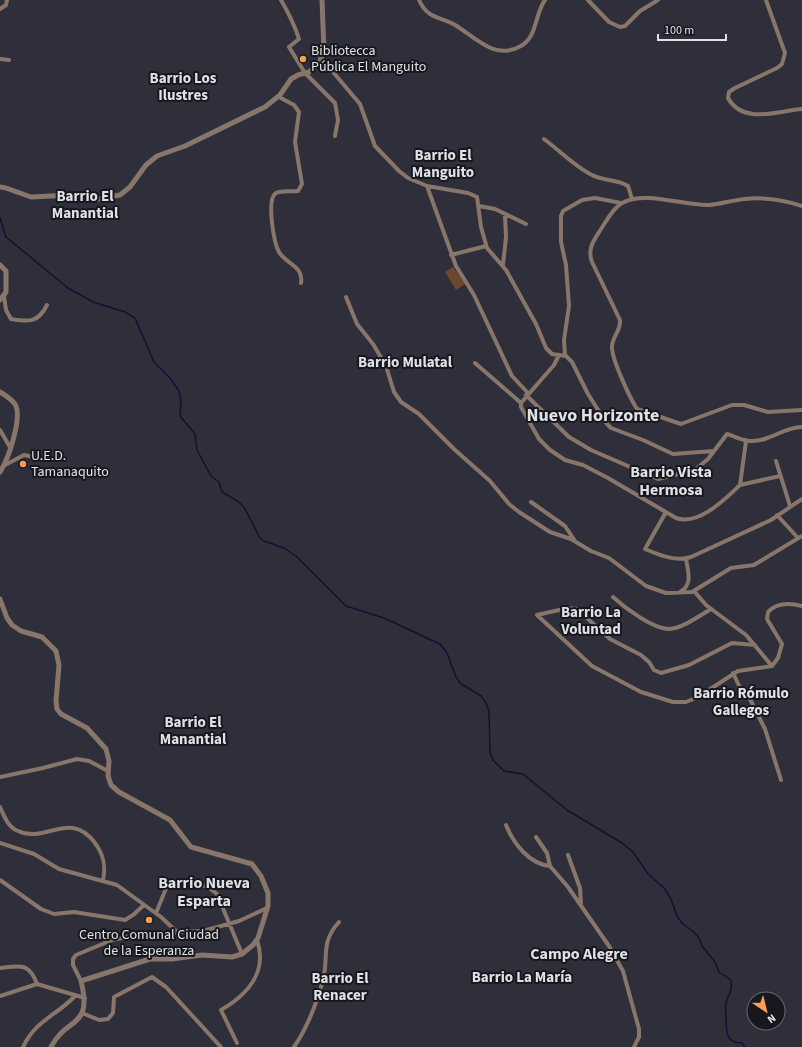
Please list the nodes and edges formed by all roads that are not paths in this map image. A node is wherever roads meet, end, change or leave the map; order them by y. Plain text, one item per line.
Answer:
1 (7, 0) edge
2 (281, 0) edge
3 (322, 0) edge
4 (419, 0) edge
5 (545, 0) edge
6 (588, 0) edge
7 (658, 0) edge
8 (766, 0) edge
9 (0, 10) edge
10 (0, 59) edge
11 (322, 59) junction
12 (9, 60) dead end
13 (306, 73) junction
14 (279, 97) junction
15 (802, 109) edge
16 (335, 136) dead end
17 (544, 139) dead end
18 (427, 186) junction
19 (0, 188) edge
20 (632, 199) junction
21 (621, 203) junction
22 (479, 206) junction
23 (802, 206) edge
24 (506, 216) junction
25 (526, 224) dead end
26 (486, 246) junction
27 (451, 255) junction
28 (0, 265) edge
29 (503, 265) junction
30 (301, 282) dead end
31 (346, 297) dead end
32 (2, 298) edge
33 (47, 305) dead end
34 (559, 355) junction
35 (565, 356) junction
36 (475, 363) dead end
37 (0, 392) edge
38 (527, 394) junction
39 (521, 403) junction
40 (802, 410) edge
41 (802, 427) edge
42 (0, 430) edge
43 (746, 441) junction
44 (11, 449) junction
45 (714, 451) junction
46 (43, 459) dead end
47 (776, 461) dead end
48 (5, 465) junction
49 (0, 472) edge
50 (780, 476) junction
51 (740, 485) junction
52 (802, 499) edge
53 (531, 502) dead end
54 (790, 506) junction
55 (666, 512) junction
56 (777, 515) junction
57 (800, 537) edge
58 (575, 542) junction
59 (686, 559) junction
60 (694, 591) junction
61 (678, 594) junction
62 (613, 597) dead end
63 (0, 599) edge
64 (802, 606) edge
65 (711, 609) junction
66 (755, 644) junction
67 (772, 666) junction
68 (733, 673) junction
69 (108, 771) junction
70 (0, 777) edge
71 (781, 780) dead end
72 (0, 807) edge
73 (506, 825) dead end
74 (536, 837) dead end
75 (0, 843) edge
76 (568, 855) dead end
77 (550, 866) junction
78 (0, 880) edge
79 (103, 880) junction
80 (581, 904) junction
81 (144, 905) junction
82 (267, 908) junction
83 (156, 913) junction
84 (339, 922) dead end
85 (229, 924) junction
86 (176, 931) junction
87 (257, 940) junction
88 (242, 954) junction
89 (0, 968) edge
90 (81, 981) junction
91 (37, 984) junction
92 (0, 996) edge
93 (75, 996) junction
94 (85, 998) junction
95 (82, 1013) junction
96 (237, 1043) dead end
97 (23, 1047) edge
98 (51, 1047) edge
99 (221, 1047) edge
100 (294, 1047) edge
101 (634, 1047) edge

1 - 9 street
2 - 13 street
3 - 11 street
4 - 5 street
6 - 7 street
8 - 15 street
10 - 12 street
11 - 13 street
11 - 18 street
13 - 14 street
13 - 16 street
14 - 19 street
14 - 30 street
17 - 20 street
18 - 22 street
18 - 27 street
20 - 21 street
20 - 23 street
21 - 35 street
21 - 40 street
22 - 24 street
22 - 26 street
24 - 25 street
24 - 29 street
26 - 27 street
26 - 29 street
27 - 38 street
28 - 32 street
29 - 34 street
31 - 58 street
32 - 33 street
34 - 35 street
34 - 38 street
35 - 45 street
36 - 39 street
37 - 44 street
38 - 39 street
38 - 45 street
39 - 55 street
41 - 43 street
42 - 44 street
43 - 45 street
43 - 51 street
44 - 48 street
46 - 48 street
47 - 50 street
48 - 49 street
50 - 51 street
50 - 54 street
51 - 55 street
52 - 54 street
53 - 58 street
54 - 56 street
55 - 59 street
56 - 57 street
56 - 59 street
57 - 60 street
58 - 61 street
59 - 61 street
60 - 61 street
60 - 65 street
62 - 65 street
63 - 69 street
64 - 67 street
65 - 66 street
66 - 67 street
66 - 68 street
67 - 68 street
68 - 71 street
69 - 70 street
69 - 82 street
72 - 79 street
73 - 77 street
74 - 77 street
75 - 79 street
76 - 80 street
77 - 80 street
78 - 81 street
79 - 81 street
80 - 101 street
81 - 83 street
82 - 85 street
82 - 87 street
83 - 85 street
83 - 86 street
84 - 100 street
85 - 86 street
85 - 88 street
86 - 90 street
87 - 88 street
87 - 96 street
88 - 90 street
89 - 91 street
90 - 94 street
91 - 92 street
91 - 93 street
93 - 94 street
93 - 97 street
94 - 95 street
95 - 98 street
95 - 99 street

